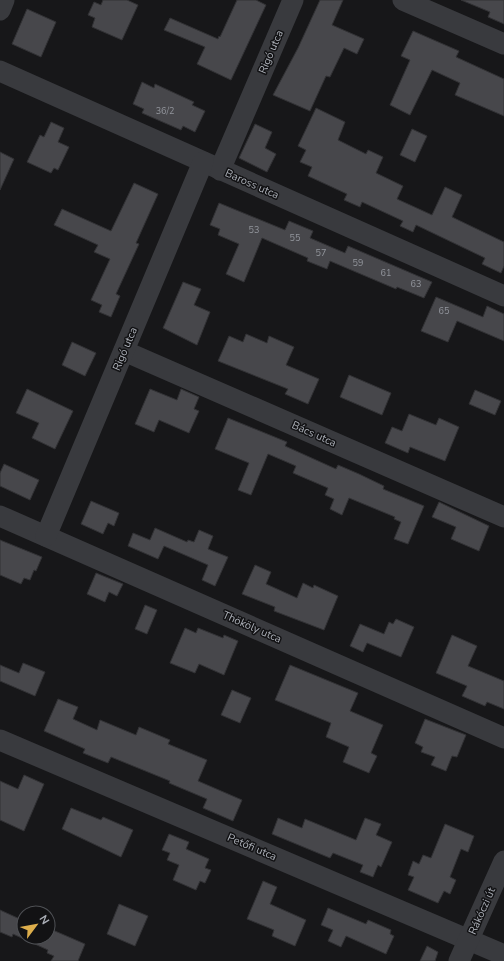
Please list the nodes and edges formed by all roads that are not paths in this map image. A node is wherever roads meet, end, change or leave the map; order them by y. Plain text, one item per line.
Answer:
1 (4, 0) edge
2 (293, 0) edge
3 (404, 0) edge
4 (0, 10) edge
5 (504, 44) edge
6 (0, 71) edge
7 (212, 166) junction
8 (504, 296) edge
9 (124, 351) junction
10 (0, 516) edge
11 (504, 517) edge
12 (46, 536) junction
13 (504, 738) edge
14 (0, 740) edge
15 (504, 861) edge
16 (469, 939) junction
17 (504, 955) edge
18 (459, 961) edge

1 - 4 street
2 - 7 street, Rigó utca
3 - 5 street
6 - 7 street, Baross utca
7 - 8 street, Baross utca
7 - 9 street, Rigó utca
9 - 11 street, Bács utca
9 - 12 street, Rigó utca
10 - 12 street, Thököly utca
12 - 13 street, Thököly utca
14 - 16 street, Petőfi utca
15 - 16 street, Rákóczi út
16 - 17 street, Petőfi utca
16 - 18 street, Rákóczi út

